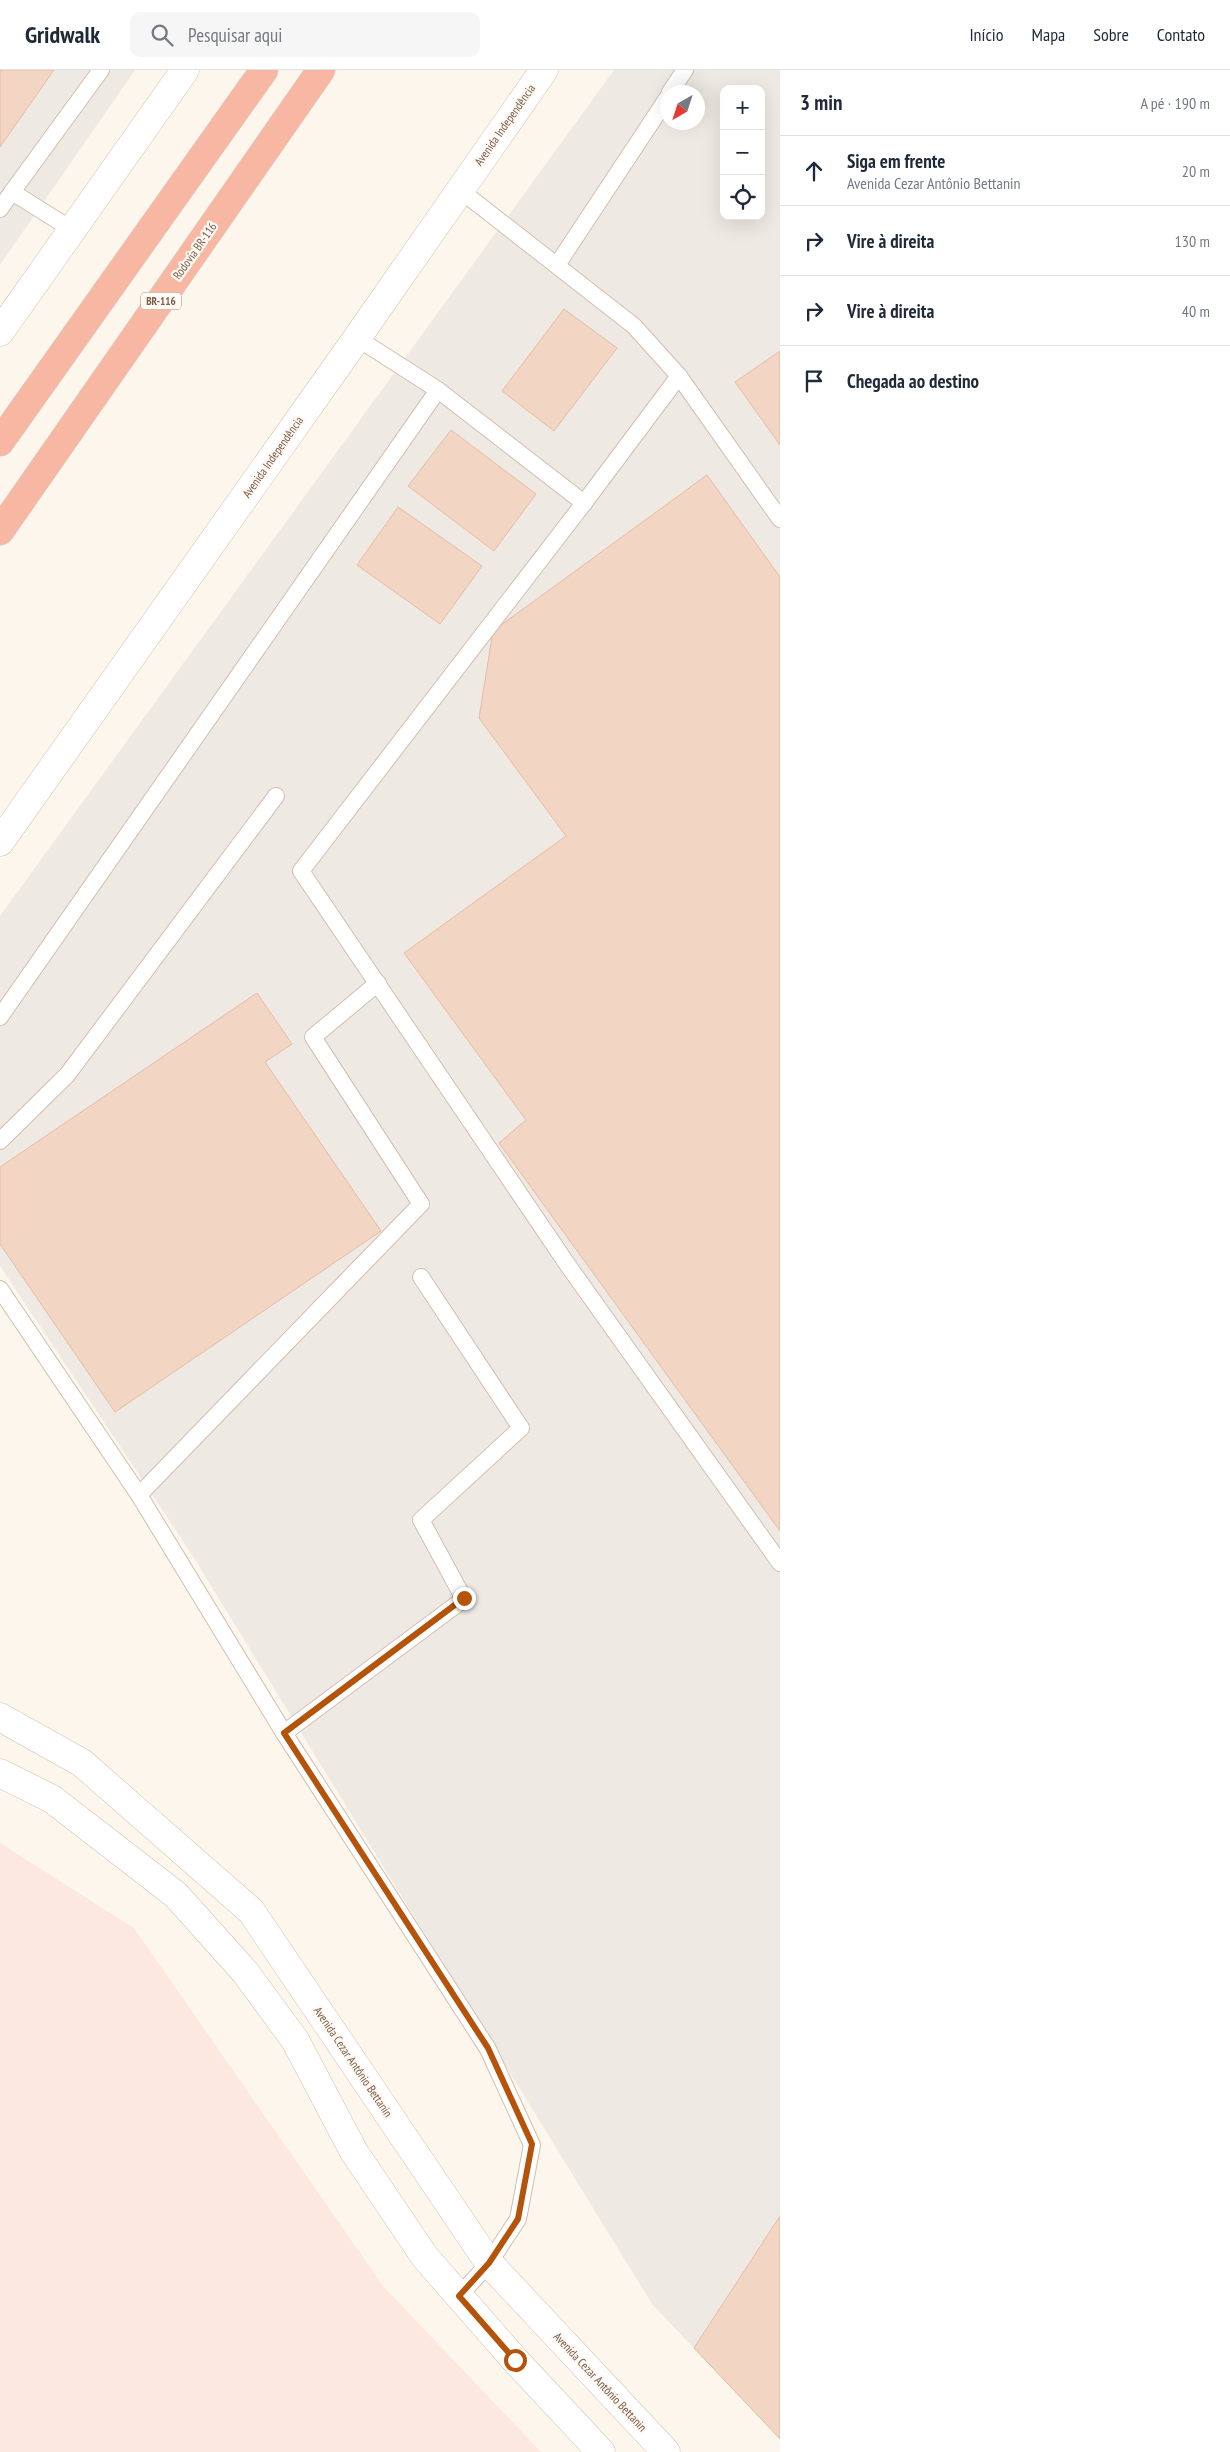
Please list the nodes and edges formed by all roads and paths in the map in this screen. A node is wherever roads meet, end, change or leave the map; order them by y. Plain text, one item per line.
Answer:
1 (102, 70) edge
2 (185, 70) edge
3 (264, 70) edge
4 (321, 70) edge
5 (544, 70) edge
6 (685, 70) edge
7 (675, 85) edge
8 (660, 109) edge
9 (460, 190) junction
10 (12, 192) junction
11 (0, 209) edge
12 (71, 229) junction
13 (557, 265) junction
14 (0, 332) edge
15 (357, 338) junction
16 (679, 376) junction
17 (438, 390) junction
18 (0, 442) edge
19 (584, 503) junction
20 (780, 519) edge
21 (0, 531) edge
22 (276, 796) dead end
23 (0, 842) edge
24 (378, 983) junction
25 (0, 1017) edge
26 (0, 1141) edge
27 (421, 1277) dead end
28 (0, 1289) edge
29 (139, 1496) junction
30 (780, 1563) edge
31 (0, 1716) edge
32 (284, 1733) junction
33 (0, 1773) edge
34 (489, 2263) junction
35 (459, 2296) junction
36 (601, 2452) edge
37 (666, 2452) edge

1 - 10 lane
2 - 12 main road
3 - 18 highway
4 - 21 highway, Rodovia BR-116 / BR-116
5 - 9 main road, Avenida Independência
6 - 7 lane
8 - 13 lane
9 - 13 lane
9 - 15 main road, Avenida Independência
10 - 11 lane
10 - 12 lane
12 - 14 main road
13 - 16 lane
15 - 17 lane
15 - 23 main road, Avenida Independência
16 - 19 lane
16 - 20 lane
17 - 19 lane
17 - 25 lane
19 - 24 lane
22 - 26 lane
24 - 29 lane
24 - 30 lane
27 - 32 lane
28 - 29 lane
29 - 32 lane
31 - 34 main road, Avenida Cezar Antônio Bettanin
32 - 34 lane
33 - 35 main road
34 - 35 lane
34 - 37 main road, Avenida Cezar Antônio Bettanin
35 - 36 main road

